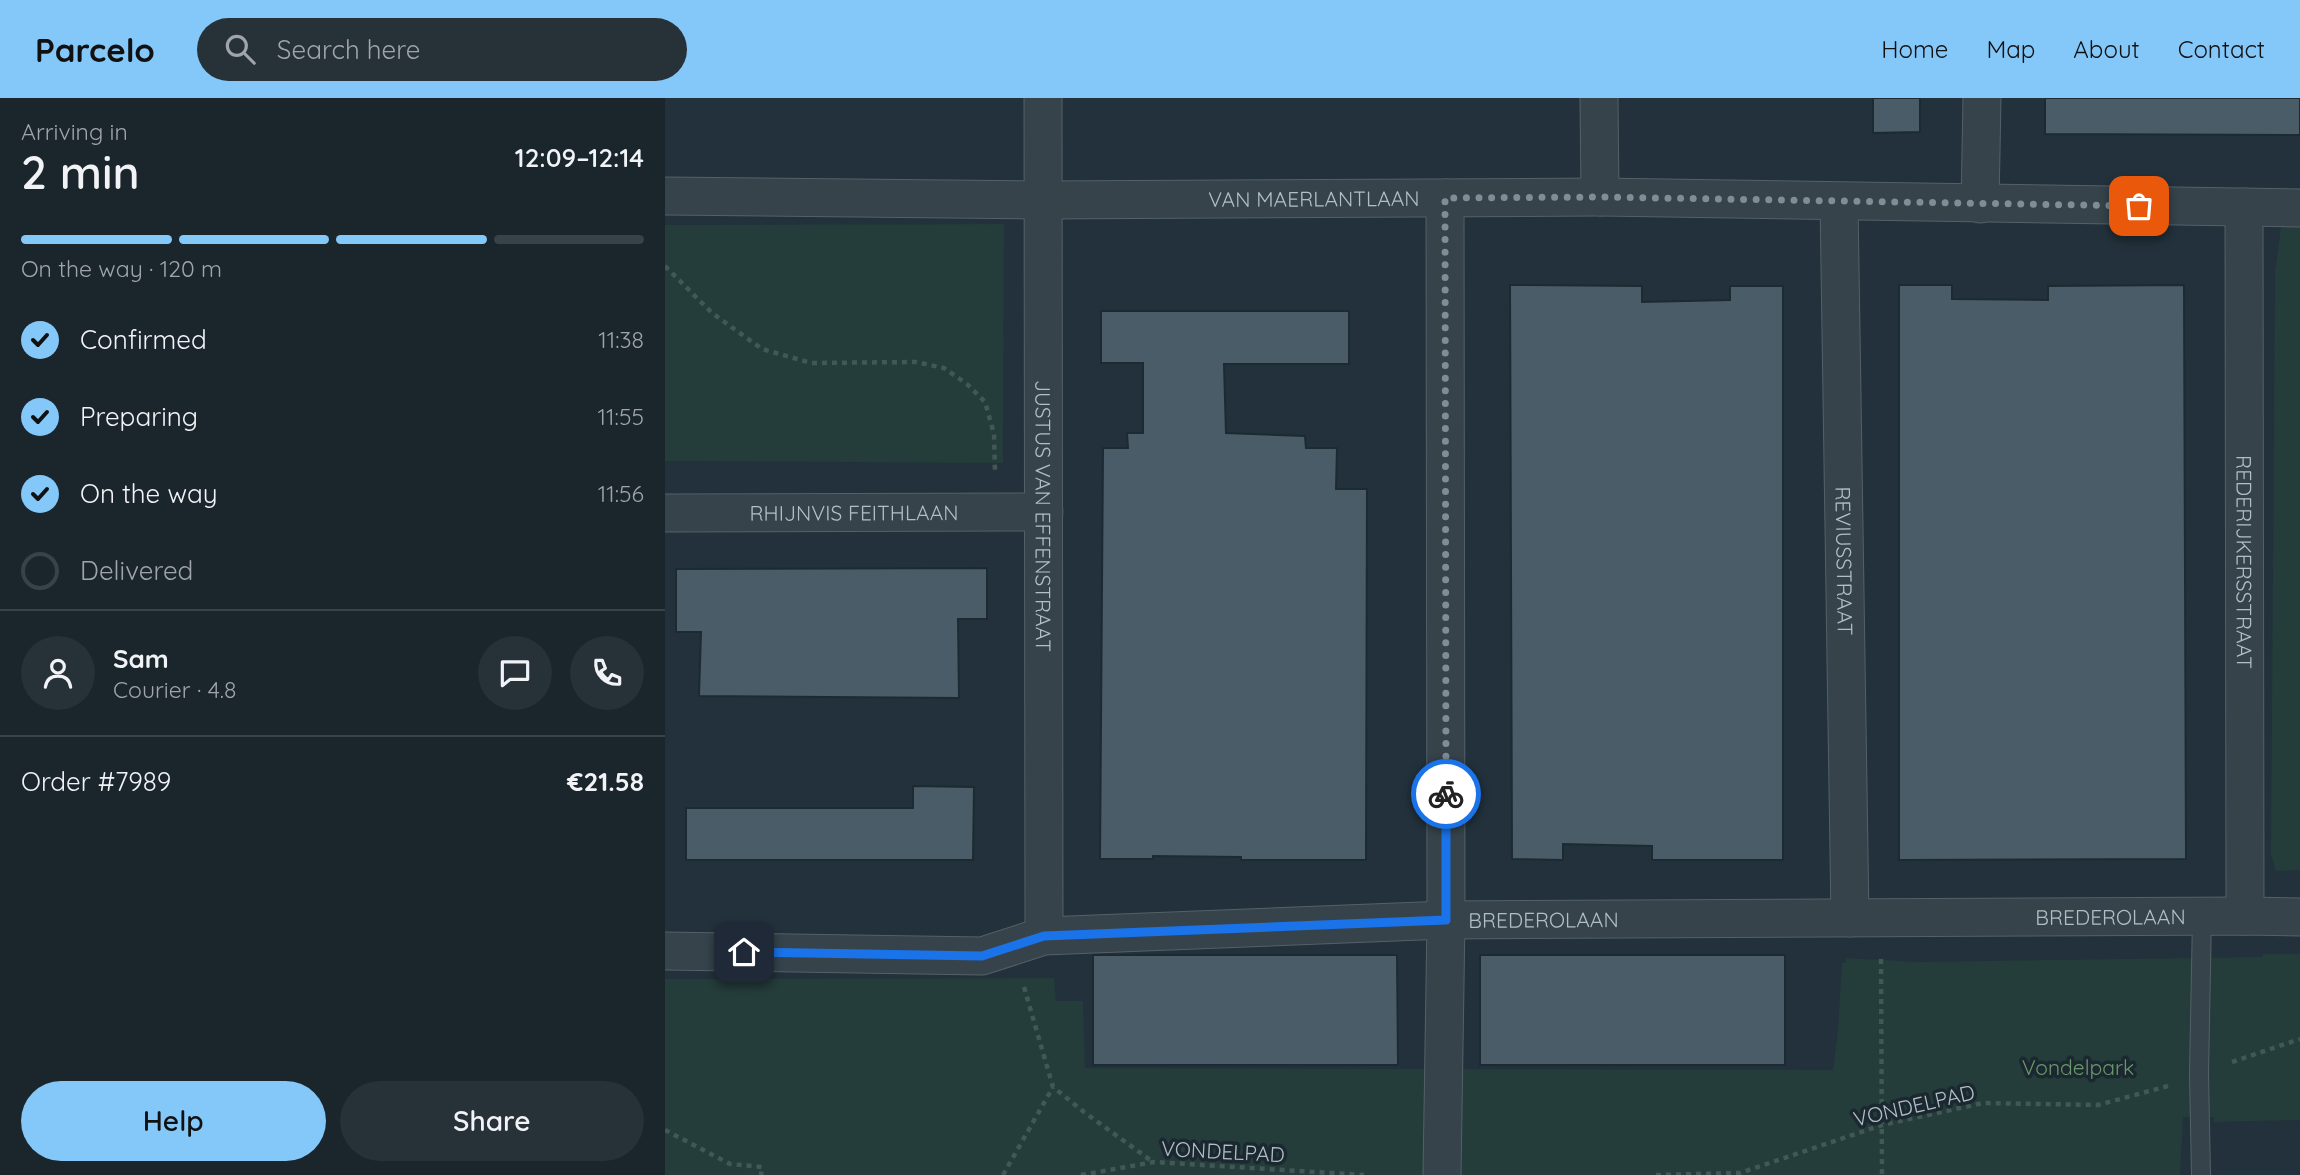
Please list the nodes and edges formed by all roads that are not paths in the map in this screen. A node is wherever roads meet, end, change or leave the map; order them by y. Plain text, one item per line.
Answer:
1 (1043, 98) edge
2 (1599, 98) edge
3 (1982, 98) edge
4 (665, 196) edge
5 (1600, 197) junction
6 (1445, 198) junction
7 (1044, 200) junction
8 (1839, 202) junction
9 (1980, 204) junction
10 (2244, 208) junction
11 (2300, 208) edge
12 (1044, 512) junction
13 (665, 513) edge
14 (2245, 915) junction
15 (2202, 916) junction
16 (2300, 917) edge
17 (1865, 918) junction
18 (1446, 920) junction
19 (1031, 940) junction
20 (665, 951) edge
21 (1442, 1175) edge
22 (2201, 1175) edge

1 - 7 street, JUSTUS VAN EFFENSTRAAT
2 - 5 street
3 - 9 street
4 - 7 street, VAN MAERLANTLAAN
5 - 6 street, VAN MAERLANTLAAN
5 - 8 street, VAN MAERLANTLAAN
6 - 7 street, VAN MAERLANTLAAN
6 - 18 street
7 - 12 street, JUSTUS VAN EFFENSTRAAT
8 - 9 street, VAN MAERLANTLAAN
8 - 17 street, REVIUSSTRAAT
9 - 10 street, VAN MAERLANTLAAN
10 - 11 street, VAN MAERLANTLAAN
10 - 14 street, REDERIJKERSSTRAAT
12 - 13 street, RHIJNVIS FEITHLAAN
12 - 19 street, JUSTUS VAN EFFENSTRAAT
14 - 15 street, BREDEROLAAN
14 - 16 street, BREDEROLAAN
15 - 17 street, BREDEROLAAN
15 - 22 lane
17 - 18 street, BREDEROLAAN
18 - 19 street, BREDEROLAAN
18 - 21 street
19 - 20 street, BREDEROLAAN

